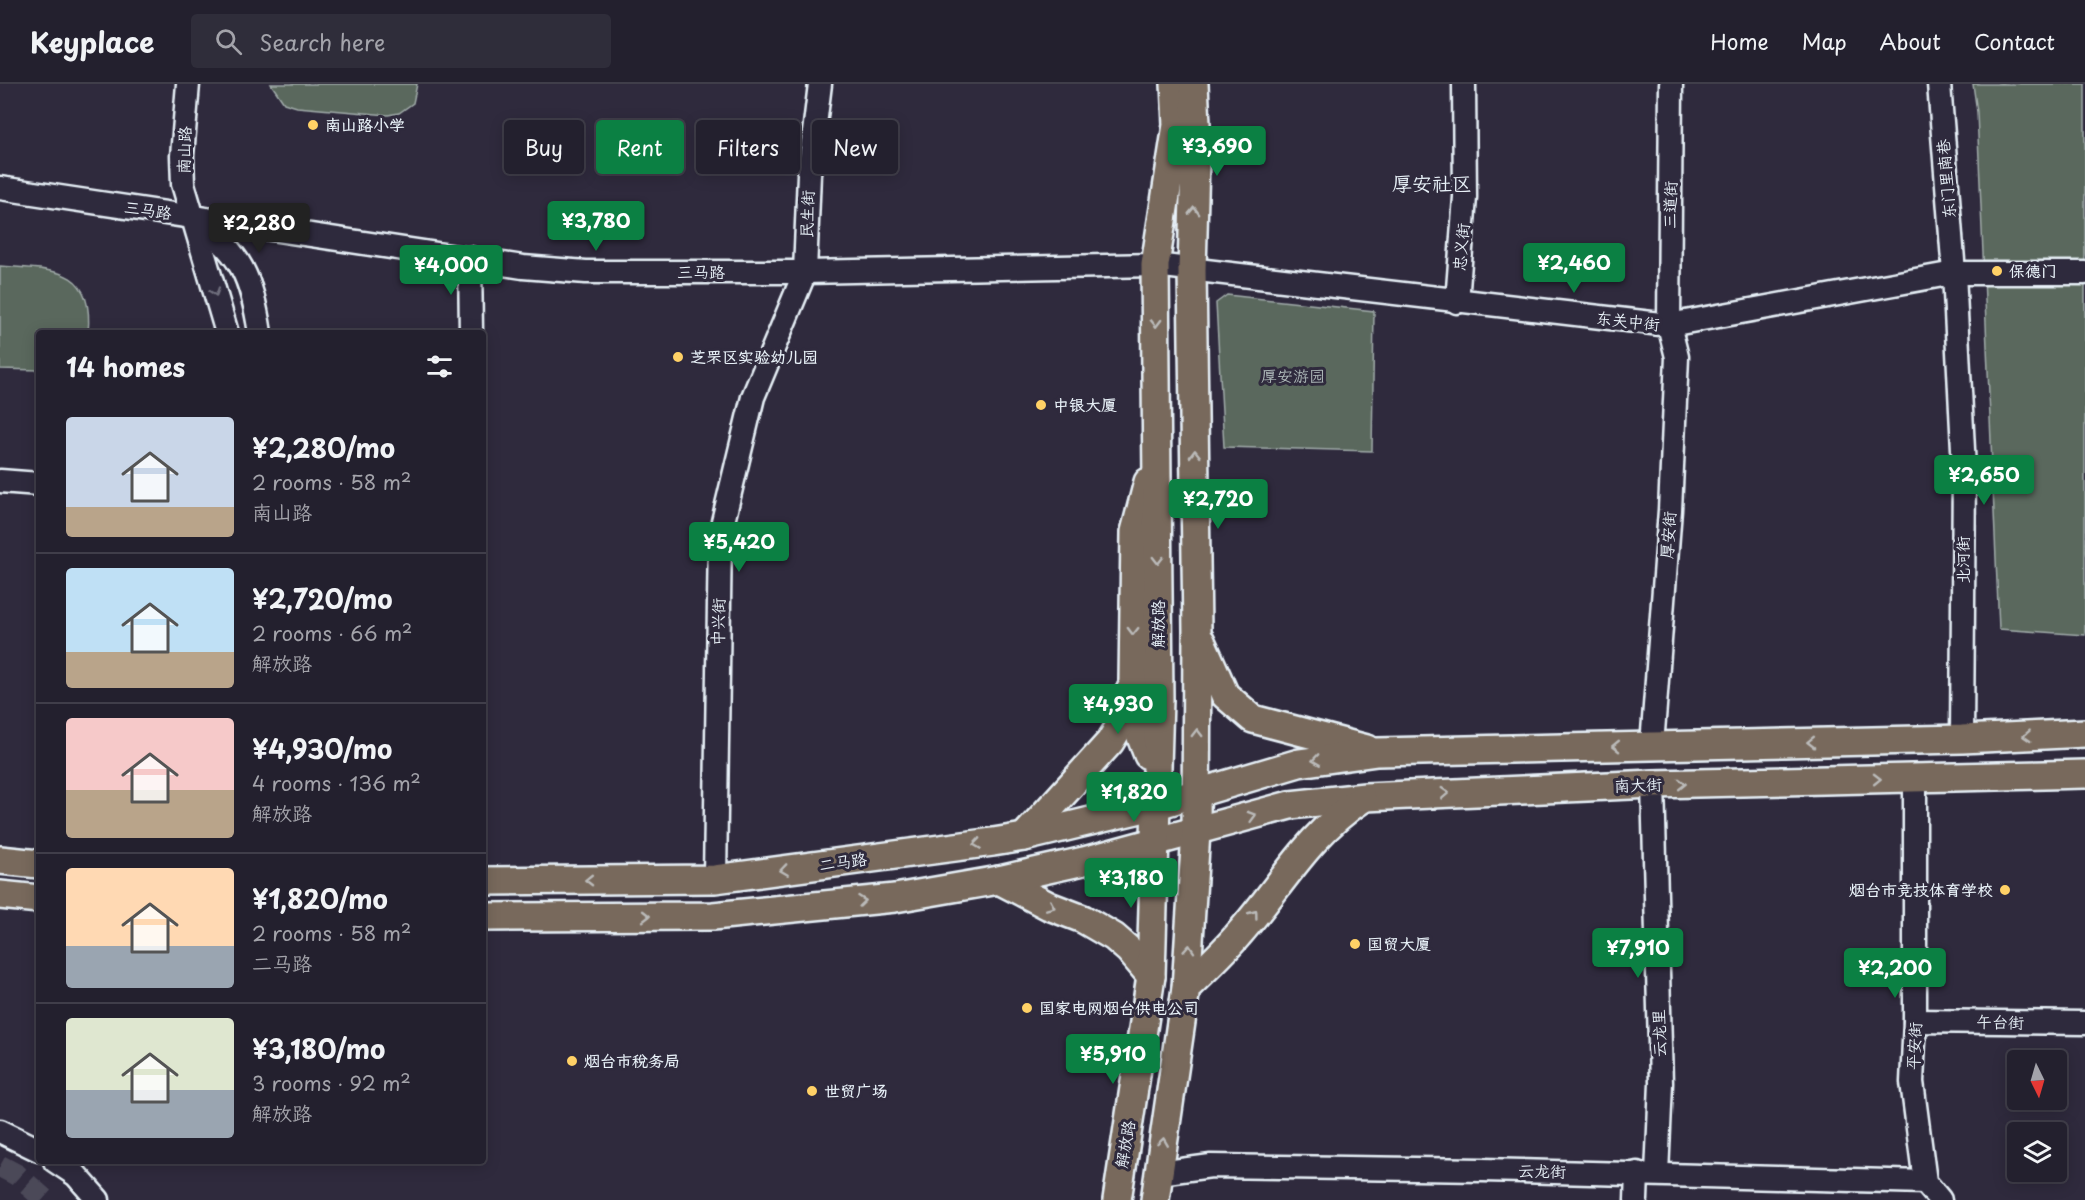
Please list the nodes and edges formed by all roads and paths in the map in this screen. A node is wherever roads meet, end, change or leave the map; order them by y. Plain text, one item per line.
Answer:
1 (188, 84) edge
2 (820, 84) edge
3 (1175, 84) edge
4 (1194, 84) edge
5 (1464, 84) edge
6 (1671, 84) edge
7 (1939, 84) edge
8 (0, 188) edge
9 (191, 216) junction
10 (470, 258) junction
11 (1155, 265) junction
12 (1192, 270) junction
13 (805, 272) junction
14 (1954, 273) junction
15 (2085, 273) edge
16 (1457, 302) junction
17 (1669, 326) junction
18 (226, 330) edge
19 (259, 330) edge
20 (471, 330) edge
21 (1158, 450) junction
22 (0, 481) edge
23 (36, 484) edge
24 (1197, 631) junction
25 (1133, 681) junction
26 (2085, 733) edge
27 (1962, 739) junction
28 (1652, 745) junction
29 (1377, 752) junction
30 (2085, 774) edge
31 (1156, 776) junction
32 (1915, 778) junction
33 (1653, 784) junction
34 (1197, 792) junction
35 (1365, 797) junction
36 (1157, 805) junction
37 (1196, 832) junction
38 (1024, 837) junction
39 (1156, 843) junction
40 (0, 860) edge
41 (36, 864) edge
42 (715, 879) junction
43 (999, 880) junction
44 (486, 882) edge
45 (0, 895) edge
46 (36, 899) edge
47 (486, 917) edge
48 (1151, 976) junction
49 (1186, 988) junction
50 (1915, 1021) junction
51 (2085, 1023) edge
52 (0, 1131) edge
53 (36, 1149) edge
54 (60, 1164) edge
55 (1159, 1173) junction
56 (1647, 1174) junction
57 (1925, 1182) junction
58 (98, 1200) edge
59 (1117, 1200) edge
60 (1155, 1200) edge
61 (1636, 1200) edge
62 (1941, 1200) edge

1 - 9 street, 南山路
2 - 13 street, 民生街
3 - 11 main road, 解放路
12 -> 4 main road
5 - 16 street, 忠义街
6 - 17 street, 三道街
7 - 14 street, 东门里南巷
8 - 9 street, 三马路
9 - 10 street, 三马路
9 -> 18 street, 南山路
9 - 19 street
10 - 13 street, 三马路
10 - 20 street
11 - 12 street, 三马路
11 - 13 street, 三马路
11 -> 21 main road, 解放路
12 - 16 street, 东关中街
24 -> 12 main road
13 - 42 street, 中兴街
14 - 15 street, 东关中街
14 - 17 street, 东关中街
14 - 27 street, 北河街
16 - 17 street, 东关中街
17 - 28 street, 厚安街
21 -> 25 main road
21 -> 31 main road, 解放路
22 - 23 street
24 - 29 main road
34 -> 24 main road
25 - 31 main road
25 - 38 main road
26 -> 27 main road
27 -> 28 main road
28 -> 29 main road
29 -> 34 main road
30 - 32 main road, 南大街
31 - 36 main road, 解放路
33 -> 32 main road, 南大街
32 - 50 street, 平安街
35 -> 33 main road, 南大街
33 - 56 street, 云龙里
34 - 36 main road, 二马路
34 - 37 main road
37 -> 35 main road, 南大街
49 -> 35 main road
36 - 38 main road, 二马路
36 - 39 main road, 解放路
37 - 39 main road
49 -> 37 main road
38 -> 42 main road, 二马路
39 - 43 main road
39 - 48 main road, 解放路
40 - 41 main road
42 -> 44 main road, 二马路
47 -> 43 main road
43 -> 48 main road
45 - 46 main road
48 - 59 main road, 解放路
55 -> 49 main road
50 - 51 street, 午台街
50 - 57 street, 平安街
52 - 53 street
54 - 58 street
55 - 56 street, 云龙街
55 - 60 main road
56 - 57 street, 云龙街
56 - 61 street, 云龙里
57 - 62 street

